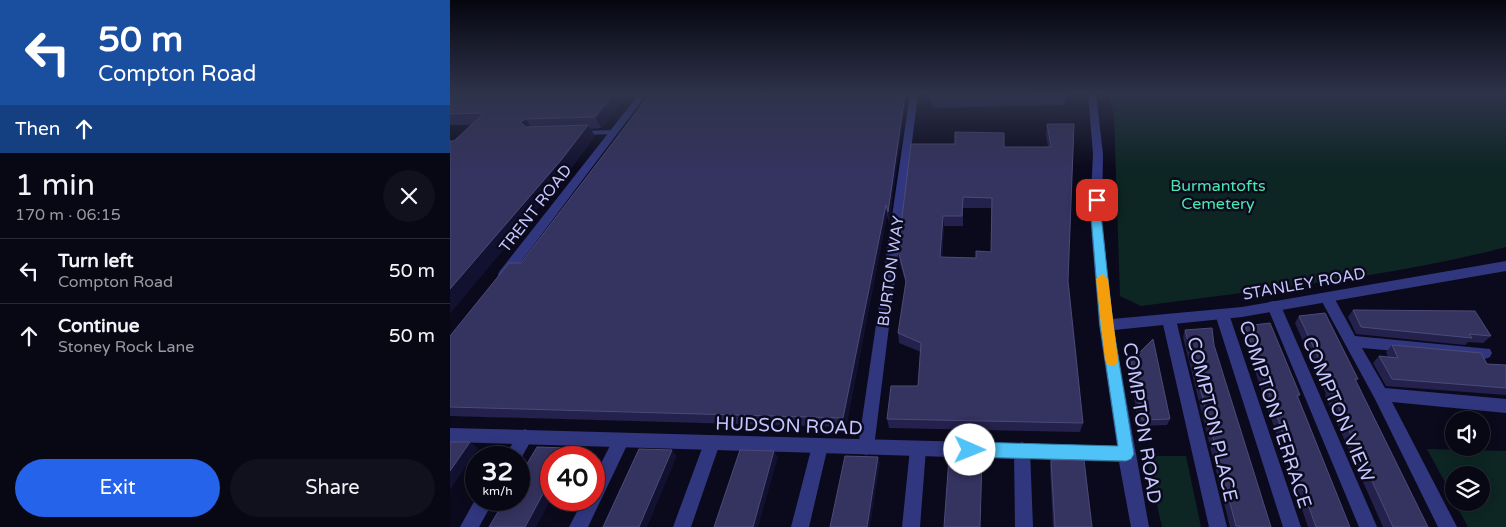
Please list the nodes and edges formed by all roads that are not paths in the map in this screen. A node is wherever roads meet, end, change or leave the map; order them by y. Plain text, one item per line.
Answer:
1 (624, 119) edge
2 (911, 119) edge
3 (1094, 119) edge
4 (614, 132) junction
5 (569, 133) edge
6 (1506, 266) edge
7 (499, 281) edge
8 (1327, 298) junction
9 (1274, 306) junction
10 (1222, 314) junction
11 (1169, 320) junction
12 (1106, 325) junction
13 (1351, 341) junction
14 (1485, 353) dead end
15 (1380, 394) junction
16 (1506, 406) edge
17 (450, 435) edge
18 (525, 437) junction
19 (621, 441) junction
20 (712, 443) junction
21 (519, 446) edge
22 (820, 446) junction
23 (866, 447) junction
24 (918, 449) junction
25 (1022, 450) junction
26 (1126, 454) junction
27 (605, 474) edge
28 (478, 511) edge
29 (586, 511) edge
30 (469, 527) edge
31 (578, 527) edge
32 (682, 527) edge
33 (800, 527) edge
34 (911, 527) edge
35 (1024, 527) edge
36 (1140, 527) edge
37 (1218, 527) edge
38 (1292, 527) edge
39 (1368, 527) edge
40 (1448, 527) edge

1 - 4 street, TRENT ROAD
2 - 23 street, BURTON WAY
3 - 12 street, COMPTON ROAD
4 - 5 lane
4 - 7 street, TRENT ROAD
6 - 8 street, STANLEY ROAD
8 - 9 street, STANLEY ROAD
8 - 13 street
9 - 10 street, STANLEY ROAD
9 - 39 street, COMPTON VIEW
10 - 11 street, STANLEY ROAD
10 - 38 street, COMPTON TERRACE
11 - 12 street, STANLEY ROAD
11 - 37 street, COMPTON PLACE
12 - 26 street, COMPTON ROAD
13 - 14 street
13 - 15 street
15 - 16 street
15 - 40 street
17 - 18 street, HUDSON ROAD
18 - 19 street, HUDSON ROAD
18 - 21 street
19 - 20 street, HUDSON ROAD
19 - 27 street
20 - 22 street, HUDSON ROAD
20 - 32 street
22 - 23 street, HUDSON ROAD
22 - 33 street
23 - 24 street, HUDSON ROAD
24 - 25 street, HUDSON ROAD
24 - 34 street
25 - 26 street, HUDSON ROAD
25 - 35 street
26 - 36 street, COMPTON ROAD
28 - 30 street
29 - 31 street

